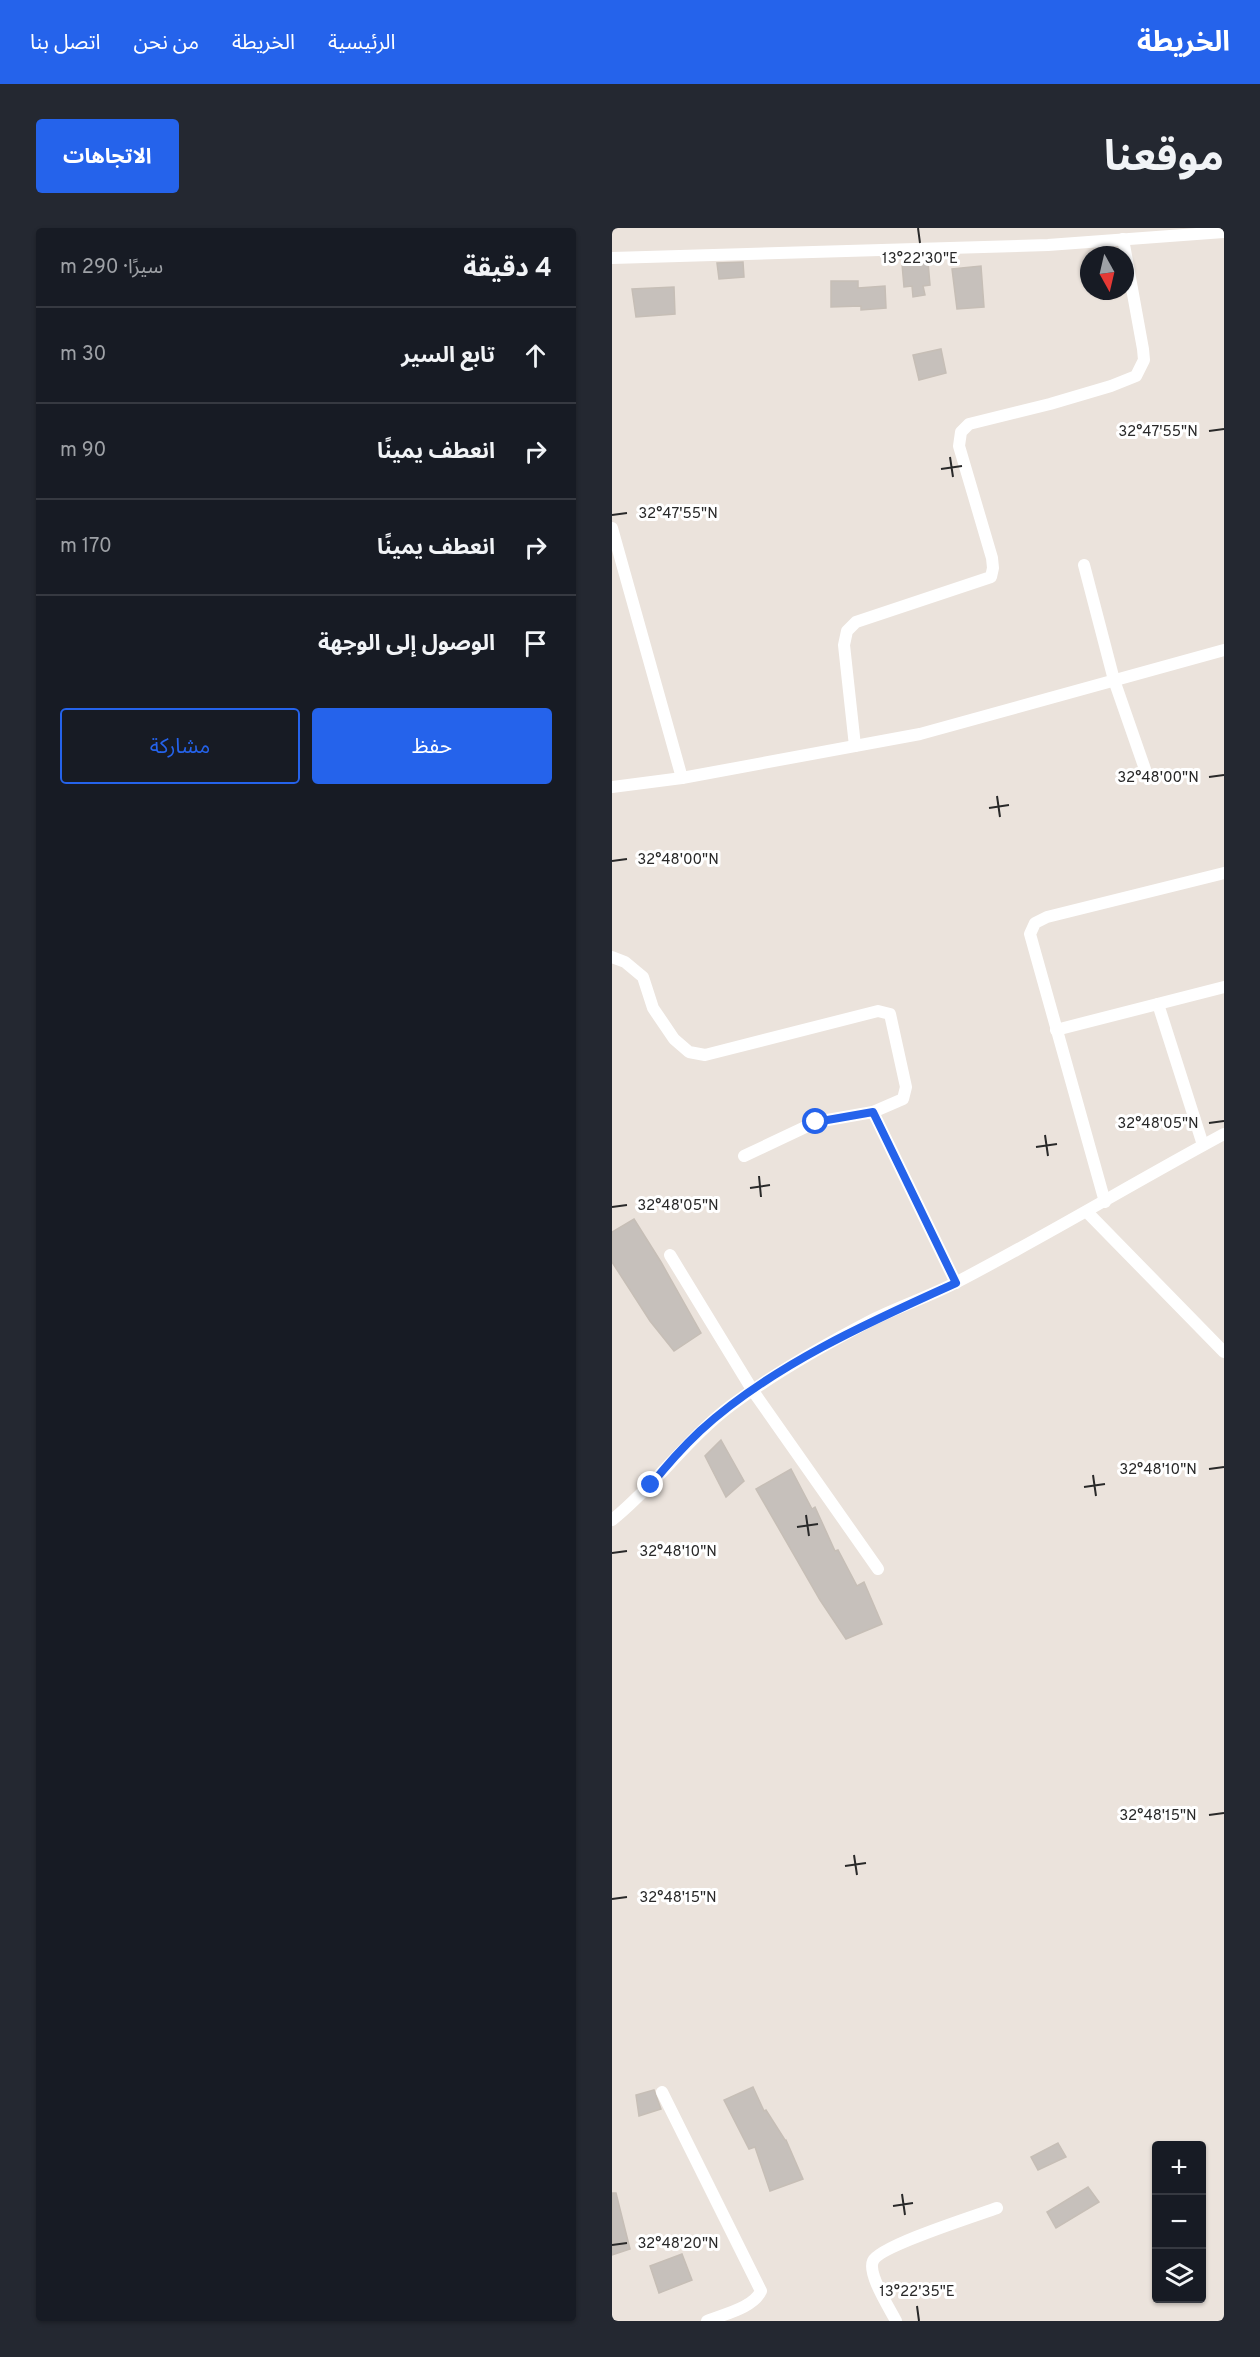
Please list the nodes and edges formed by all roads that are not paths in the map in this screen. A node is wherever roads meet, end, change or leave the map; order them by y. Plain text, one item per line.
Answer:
1 (1224, 232) edge
2 (1123, 239) junction
3 (612, 258) edge
4 (612, 528) edge
5 (1084, 565) dead end
6 (1224, 650) edge
7 (1114, 680) junction
8 (855, 746) junction
9 (1146, 772) dead end
10 (682, 778) junction
11 (612, 787) edge
12 (1224, 873) edge
13 (612, 957) edge
14 (1224, 987) edge
15 (1158, 1004) junction
16 (1056, 1030) junction
17 (873, 1112) junction
18 (1224, 1134) edge
19 (1203, 1145) junction
20 (744, 1156) dead end
21 (1105, 1202) junction
22 (1087, 1212) junction
23 (670, 1255) dead end
24 (956, 1283) junction
25 (1224, 1352) edge
26 (753, 1391) junction
27 (612, 1520) edge
28 (878, 1569) dead end
29 (663, 2092) dead end
30 (997, 2208) dead end
31 (707, 2321) edge
32 (896, 2321) edge

1 - 2 street
2 - 3 street
2 - 8 street
4 - 10 street
5 - 7 street
6 - 7 street
7 - 8 street
7 - 9 street
8 - 10 street
10 - 11 street
12 - 16 street
13 - 17 street
14 - 15 street
15 - 16 street
15 - 19 street
16 - 21 street
17 - 20 street
17 - 24 street
18 - 19 street
19 - 21 street
21 - 22 street
22 - 24 street
22 - 25 street
23 - 26 street
24 - 26 street
26 - 27 street
26 - 28 street
29 - 31 street
30 - 32 street

